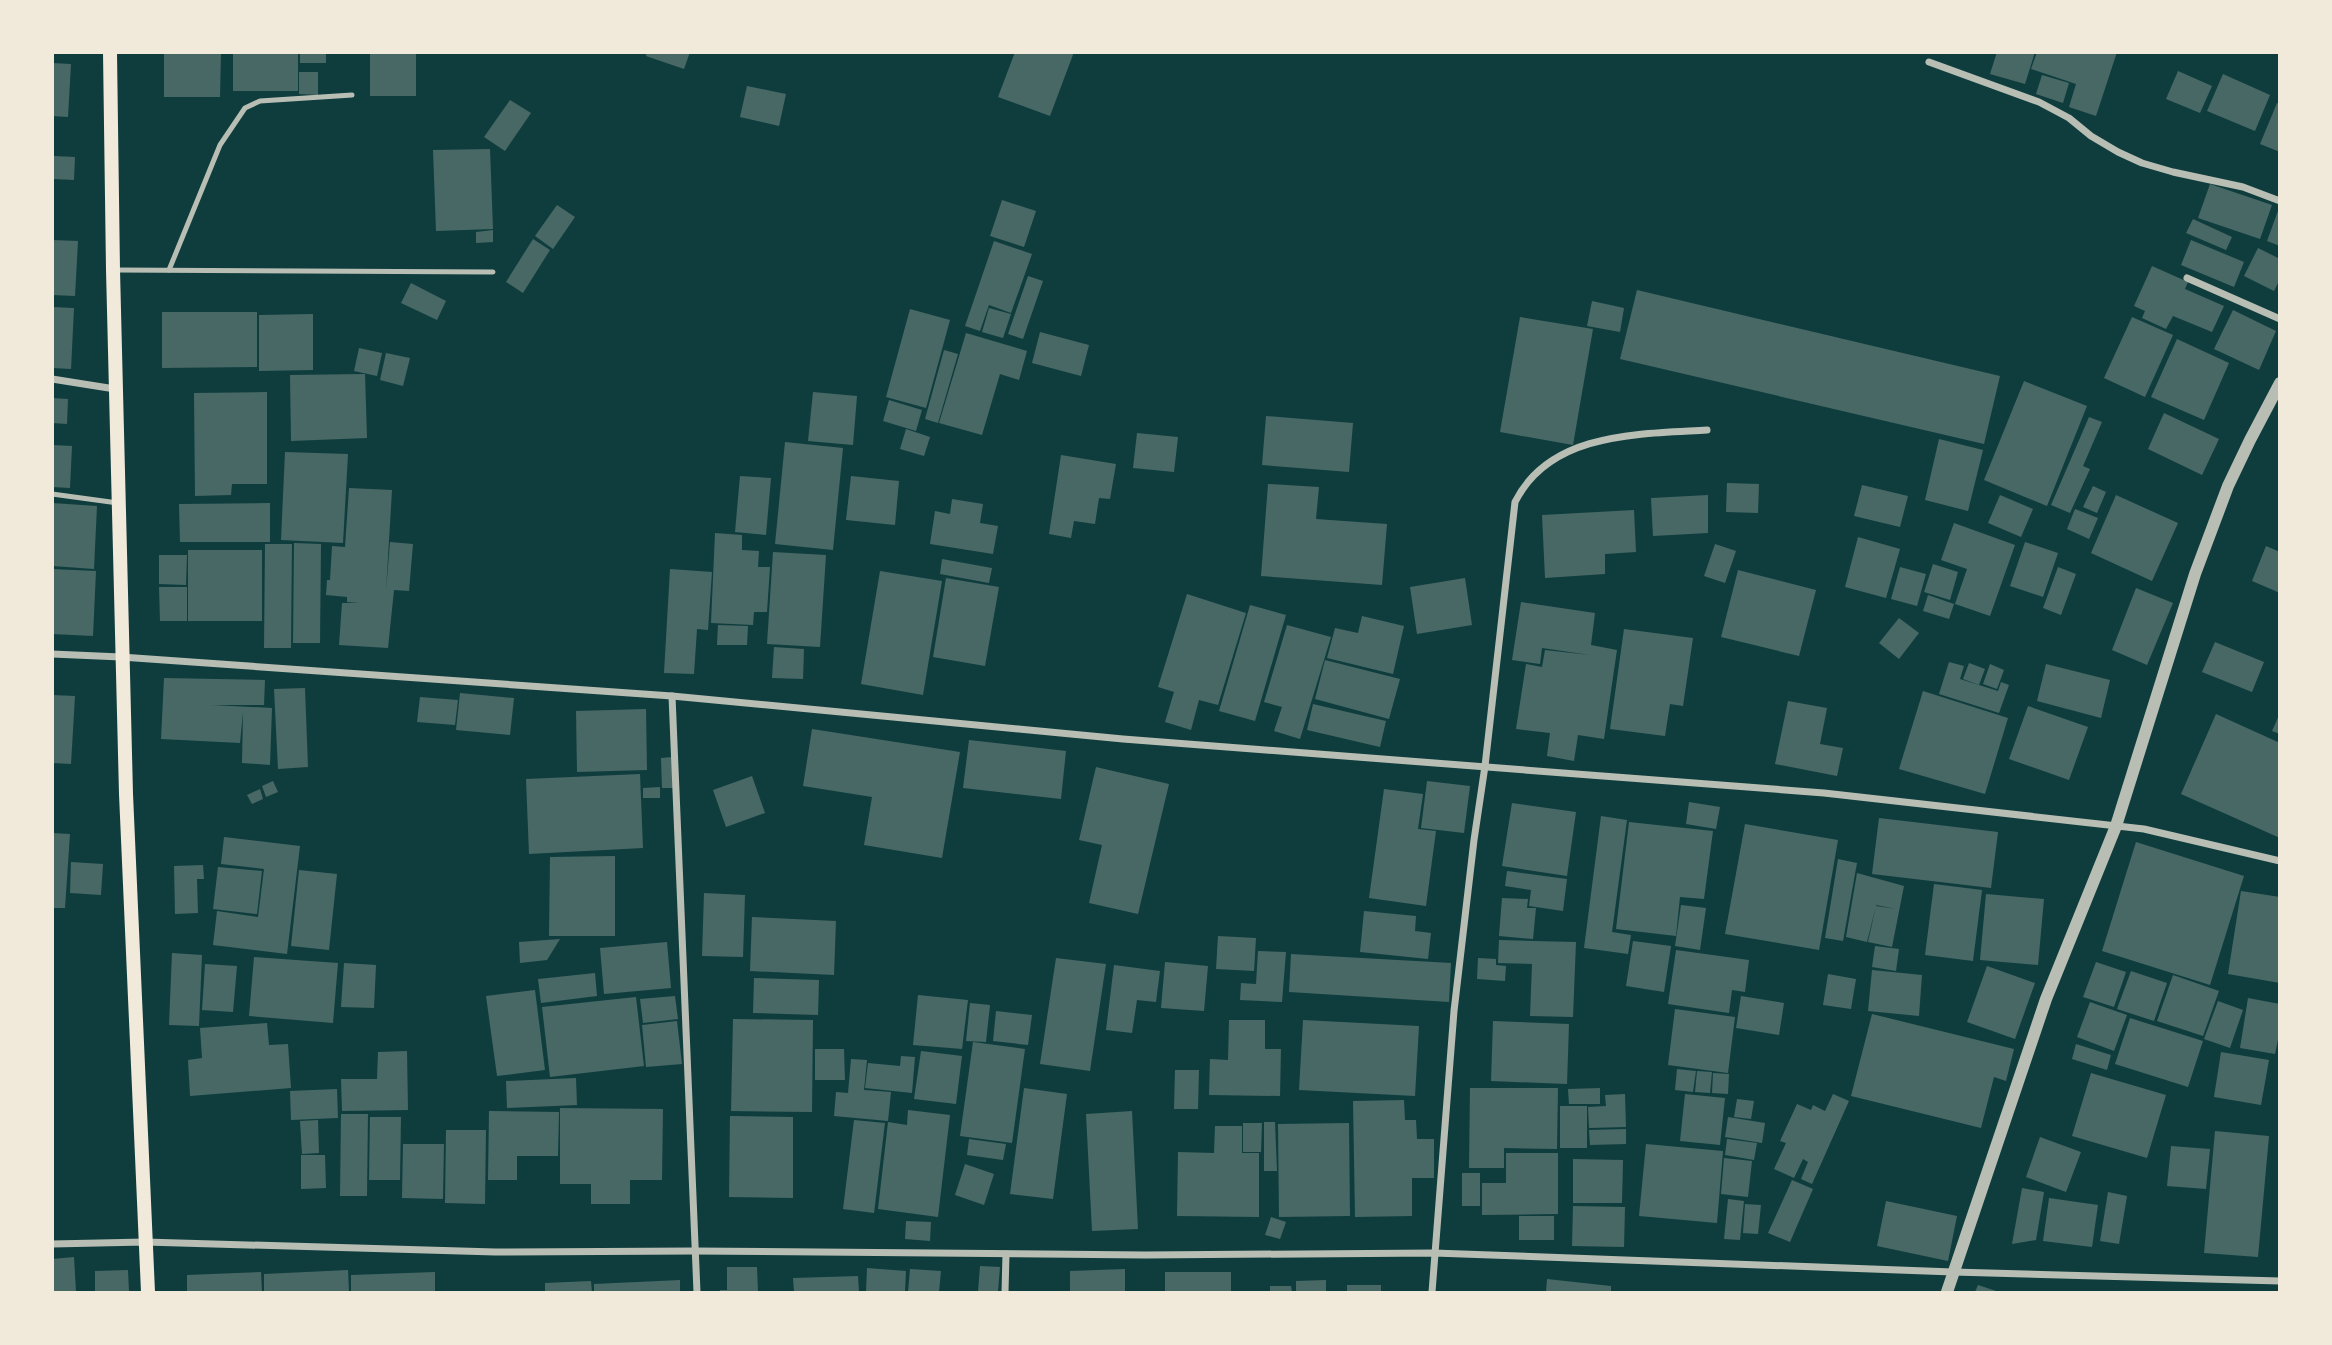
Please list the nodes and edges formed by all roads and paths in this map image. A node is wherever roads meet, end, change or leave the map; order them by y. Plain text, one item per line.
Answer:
1 (110, 52) edge
2 (1929, 62) dead end
3 (352, 95) dead end
4 (2280, 201) edge
5 (113, 270) junction
6 (169, 270) junction
7 (493, 272) dead end
8 (2187, 278) dead end
9 (2280, 319) edge
10 (52, 379) edge
11 (2280, 383) edge
12 (115, 389) junction
13 (1707, 430) dead end
14 (52, 494) edge
15 (118, 503) junction
16 (52, 654) edge
17 (121, 657) junction
18 (672, 696) junction
19 (1485, 766) junction
20 (2116, 826) junction
21 (2280, 862) edge
22 (145, 1242) junction
23 (52, 1244) edge
24 (694, 1251) junction
25 (1434, 1253) junction
26 (1006, 1254) junction
27 (1954, 1272) junction
28 (2280, 1281) edge
29 (148, 1293) edge
30 (697, 1293) edge
31 (1005, 1293) edge
32 (1432, 1293) edge
33 (1947, 1293) edge

1 - 5 main road
2 - 4 street
3 - 6 lane
5 - 6 lane
5 - 12 main road
6 - 7 lane
8 - 9 street
10 - 12 street
11 - 20 street
12 - 15 main road
13 - 19 street
14 - 15 lane
15 - 17 main road
16 - 17 street
17 - 18 street
17 - 22 main road
18 - 19 street
18 - 24 street
19 - 20 street
19 - 25 street
20 - 21 street
20 - 27 street
22 - 23 street
22 - 24 street
22 - 29 main road
24 - 26 street
24 - 30 street
25 - 26 street
25 - 27 street
25 - 32 street
26 - 31 street
27 - 28 street
27 - 33 street

